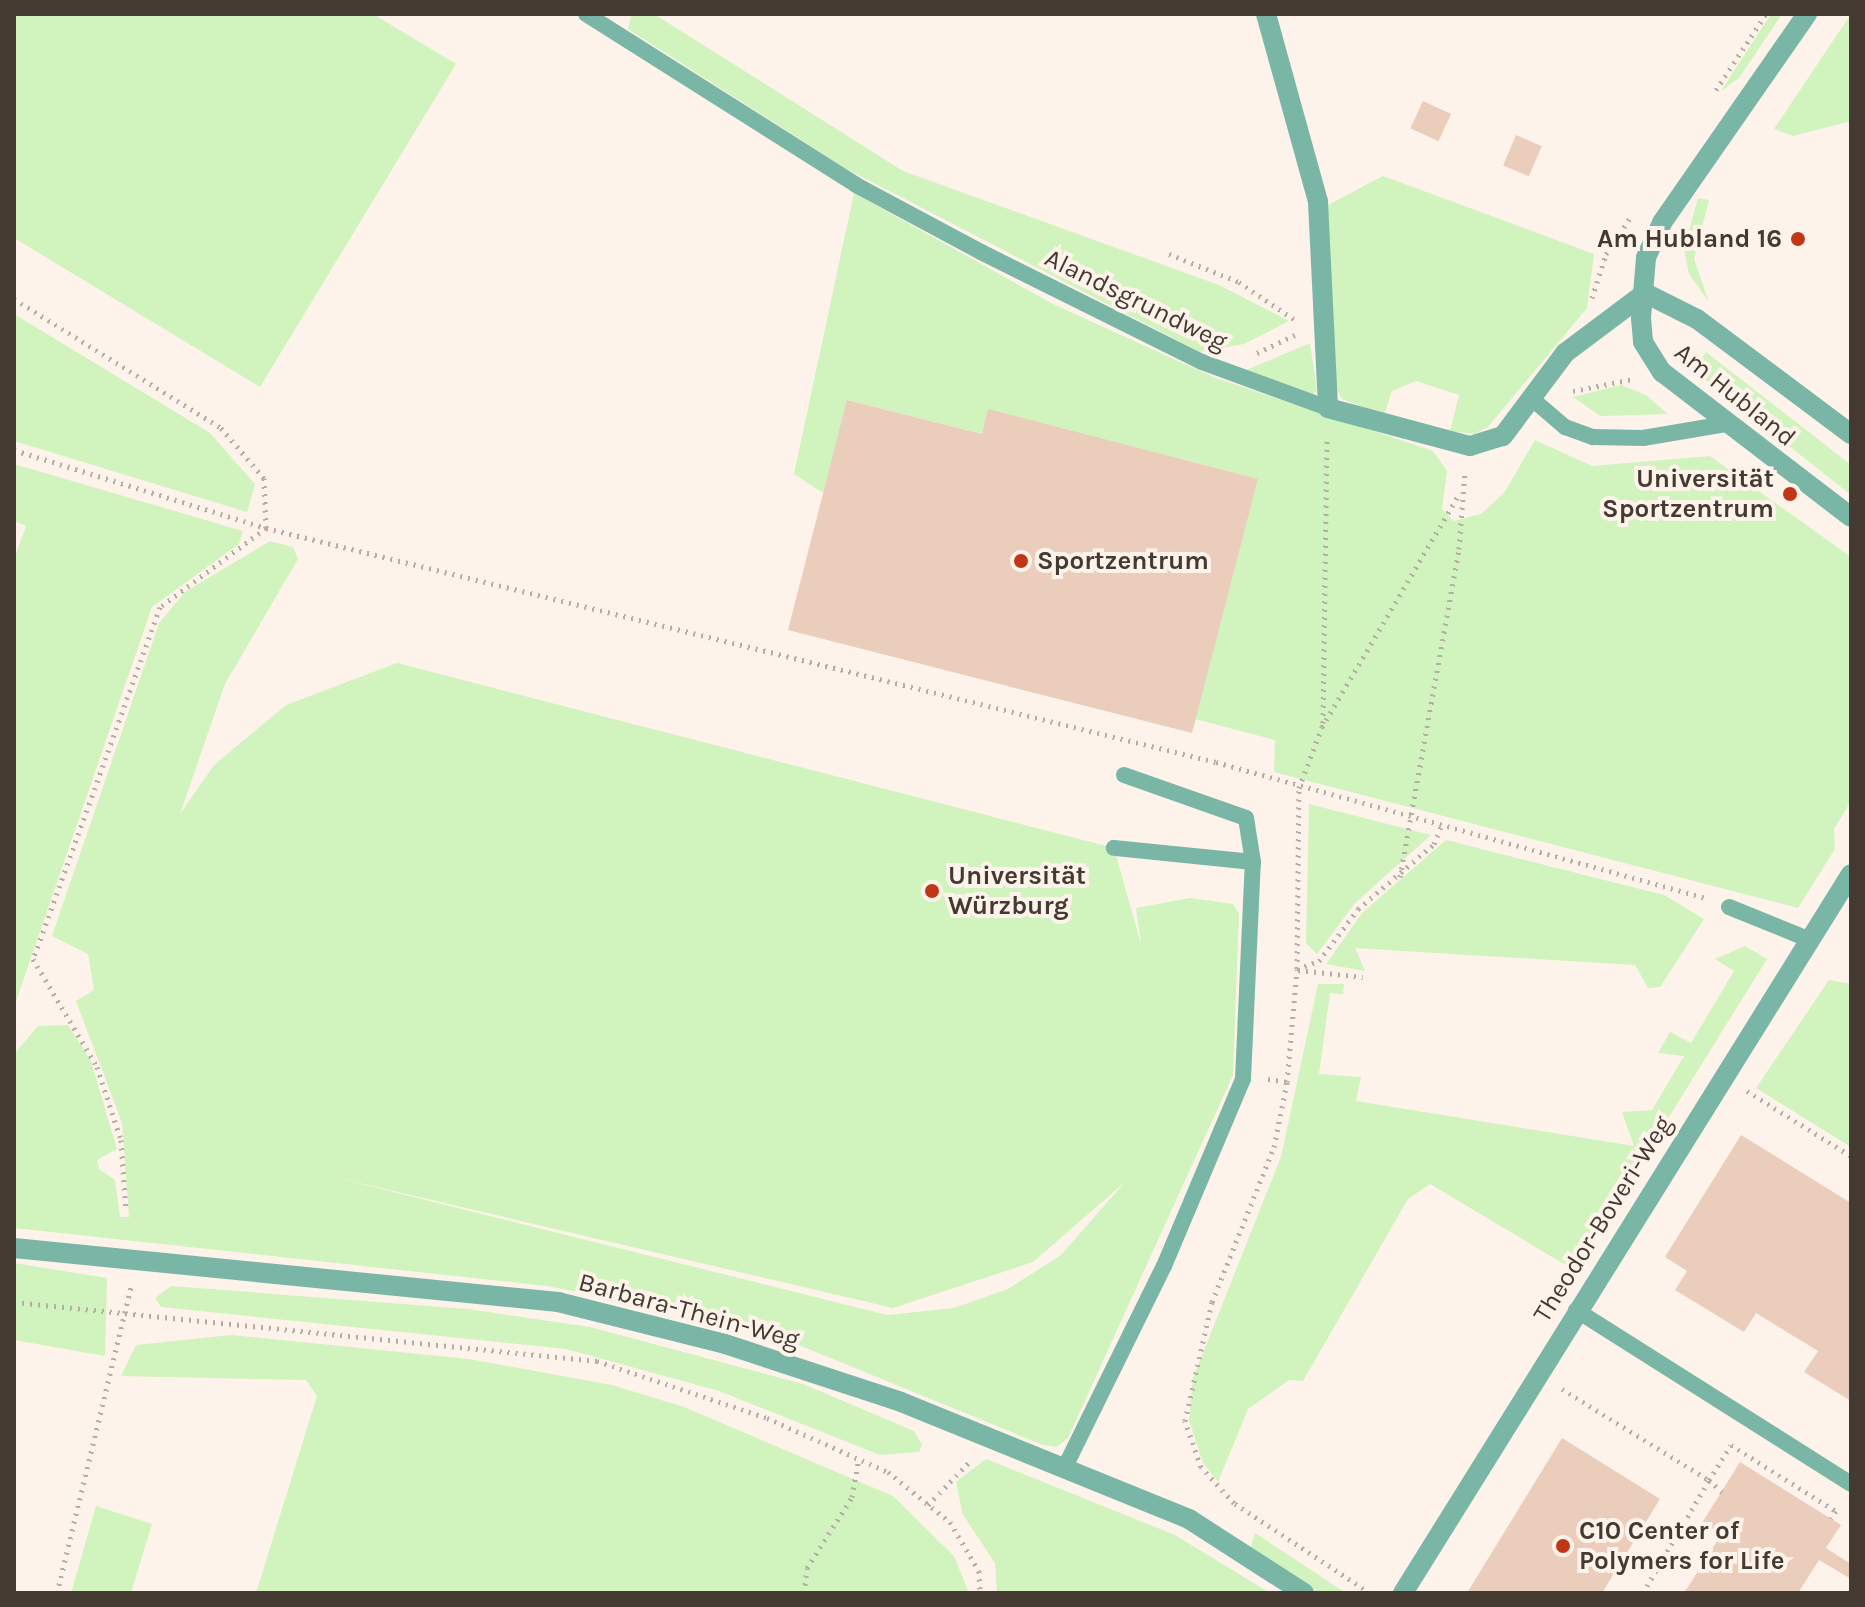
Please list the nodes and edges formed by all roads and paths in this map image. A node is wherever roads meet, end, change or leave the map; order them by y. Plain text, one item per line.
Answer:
1 (586, 14) edge
2 (1266, 14) edge
3 (1807, 14) edge
4 (1169, 254) dead end
5 (1645, 293) junction
6 (14, 299) edge
7 (1202, 362) junction
8 (1662, 372) junction
9 (1531, 398) junction
10 (1328, 408) junction
11 (1726, 424) junction
12 (1851, 434) edge
13 (1470, 446) junction
14 (14, 450) edge
15 (1460, 493) junction
16 (1851, 517) edge
17 (266, 528) junction
18 (1322, 727) junction
19 (1124, 775) dead end
20 (1299, 788) junction
21 (1409, 819) junction
22 (1441, 827) junction
23 (1114, 848) dead end
24 (1253, 862) junction
25 (1851, 874) edge
26 (1400, 877) junction
27 (1729, 907) joint
28 (1808, 939) junction
29 (1297, 969) junction
30 (1363, 977) dead end
31 (1723, 1075) junction
32 (1851, 1156) edge
33 (126, 1211) dead end
34 (14, 1248) edge
35 (133, 1264) junction
36 (14, 1302) edge
37 (1576, 1310) junction
38 (128, 1315) junction
39 (1538, 1374) junction
40 (989, 1442) junction
41 (859, 1459) junction
42 (1064, 1469) junction
43 (1709, 1480) junction
44 (1851, 1484) edge
45 (1722, 1492) dead end
46 (928, 1505) junction
47 (1831, 1518) dead end
48 (57, 1593) edge
49 (804, 1593) edge
50 (980, 1593) edge
51 (1304, 1593) edge
52 (1370, 1593) edge
53 (1403, 1593) edge
54 (1643, 1593) edge

1 - 7 lane, Alandsgrundweg
2 - 10 street
3 - 5 street
4 - 7 path
5 - 8 street, Am Hubland
5 - 9 street
5 - 12 street, Am Hubland
6 - 17 path
7 - 10 lane, Alandsgrundweg
8 - 9 path
8 - 11 street, Am Hubland
9 - 11 lane
9 - 13 street
10 - 13 street
10 - 18 path
11 - 16 street, Am Hubland
13 - 15 path
14 - 17 path
15 - 18 path
15 - 21 path
17 - 20 path
17 - 33 path
18 - 20 path
19 - 24 lane
20 - 21 path
20 - 29 path
21 - 22 path
21 - 26 path
22 - 26 path
22 - 27 path
23 - 24 lane
24 - 42 lane
25 - 28 street, Theodor-Boveri-Weg
26 - 29 path
27 - 28 lane
28 - 31 street, Theodor-Boveri-Weg
29 - 30 path
29 - 52 path
31 - 32 path
31 - 37 street, Theodor-Boveri-Weg
34 - 35 street, Barbara-Thein-Weg
35 - 38 path
35 - 40 street, Barbara-Thein-Weg
36 - 38 path
37 - 39 street, Theodor-Boveri-Weg
37 - 44 lane
38 - 41 path
38 - 48 path
39 - 43 path
39 - 53 street, Theodor-Boveri-Weg
40 - 42 street, Barbara-Thein-Weg
40 - 46 path
41 - 46 path
41 - 49 path
42 - 51 street, Barbara-Thein-Weg
43 - 45 path
43 - 47 path
43 - 54 path
46 - 50 path

